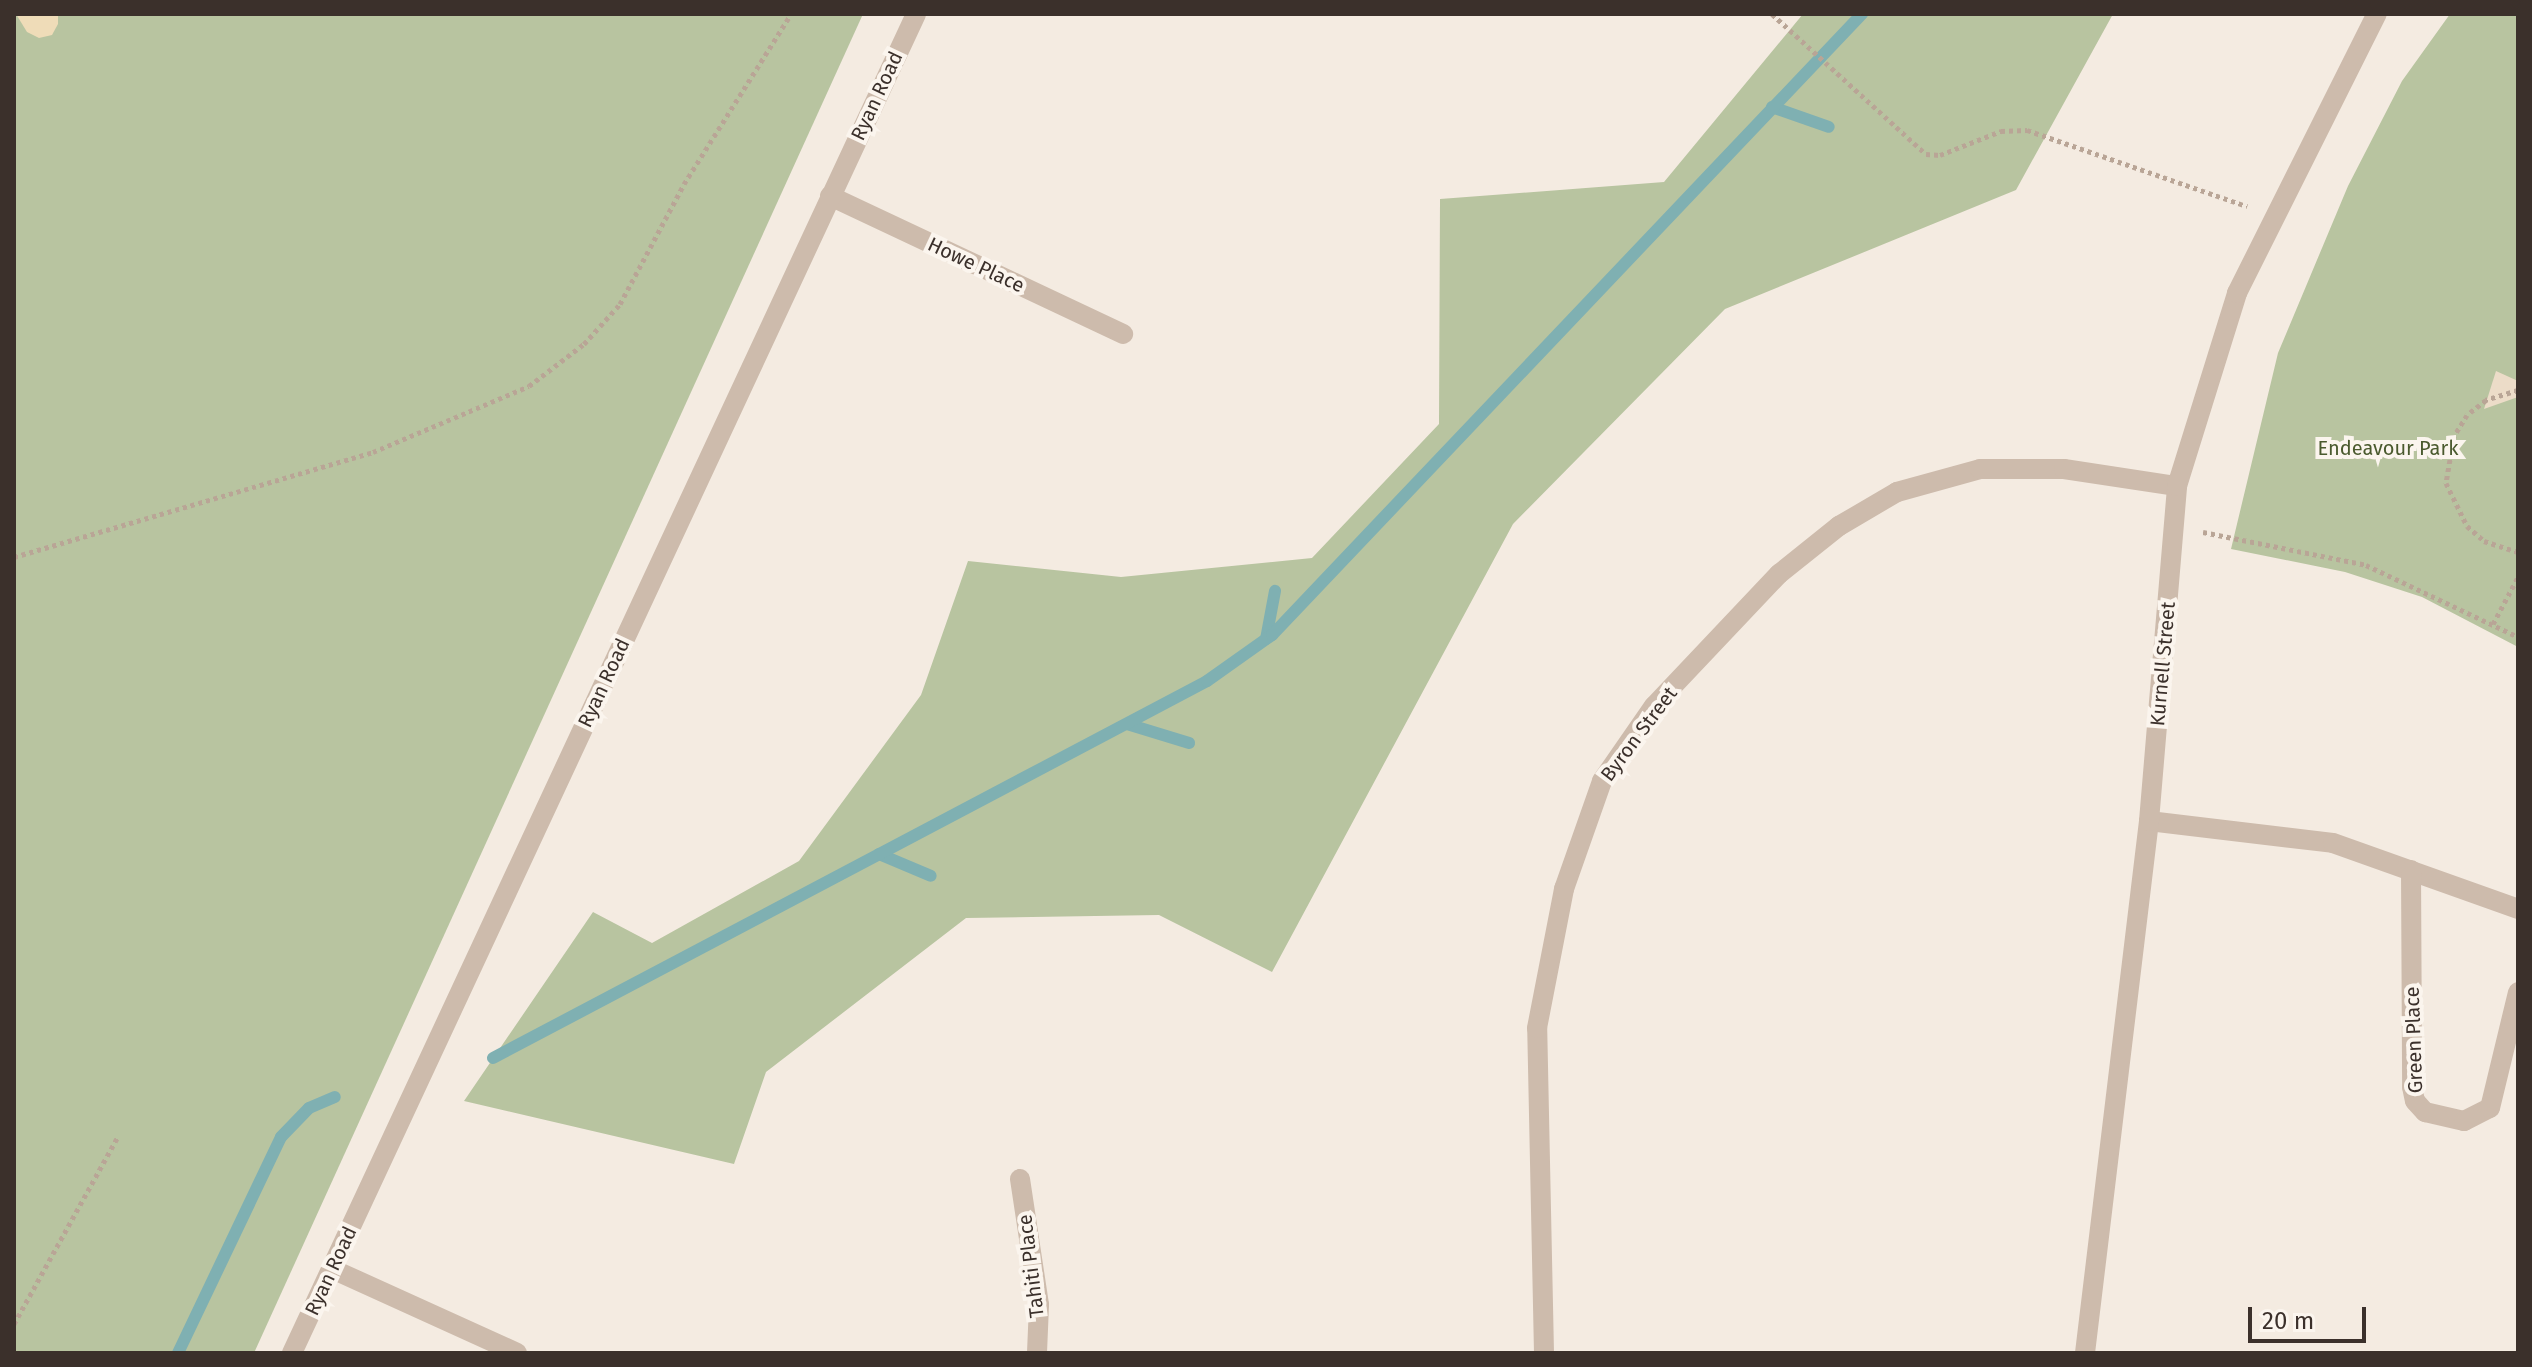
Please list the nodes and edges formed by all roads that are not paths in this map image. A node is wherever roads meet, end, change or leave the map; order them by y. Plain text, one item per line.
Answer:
1 (916, 14) edge
2 (2377, 14) edge
3 (830, 196) junction
4 (1123, 334) dead end
5 (2177, 486) junction
6 (2149, 821) junction
7 (2411, 870) junction
8 (2518, 909) edge
9 (2518, 992) edge
10 (1020, 1179) dead end
11 (332, 1269) junction
12 (292, 1353) edge
13 (517, 1353) edge
14 (1037, 1353) edge
15 (1544, 1353) edge
16 (2085, 1353) edge

1 - 3 street, Ryan Road
2 - 5 street, Kurnell Street
3 - 4 street, Howe Place
3 - 11 street, Ryan Road
5 - 6 street, Kurnell Street
5 - 15 street, Byron Street
6 - 7 street
6 - 16 street, Kurnell Street
7 - 8 street
7 - 9 street, Green Place
10 - 14 street, Tahiti Place
11 - 12 street, Ryan Road
11 - 13 street

